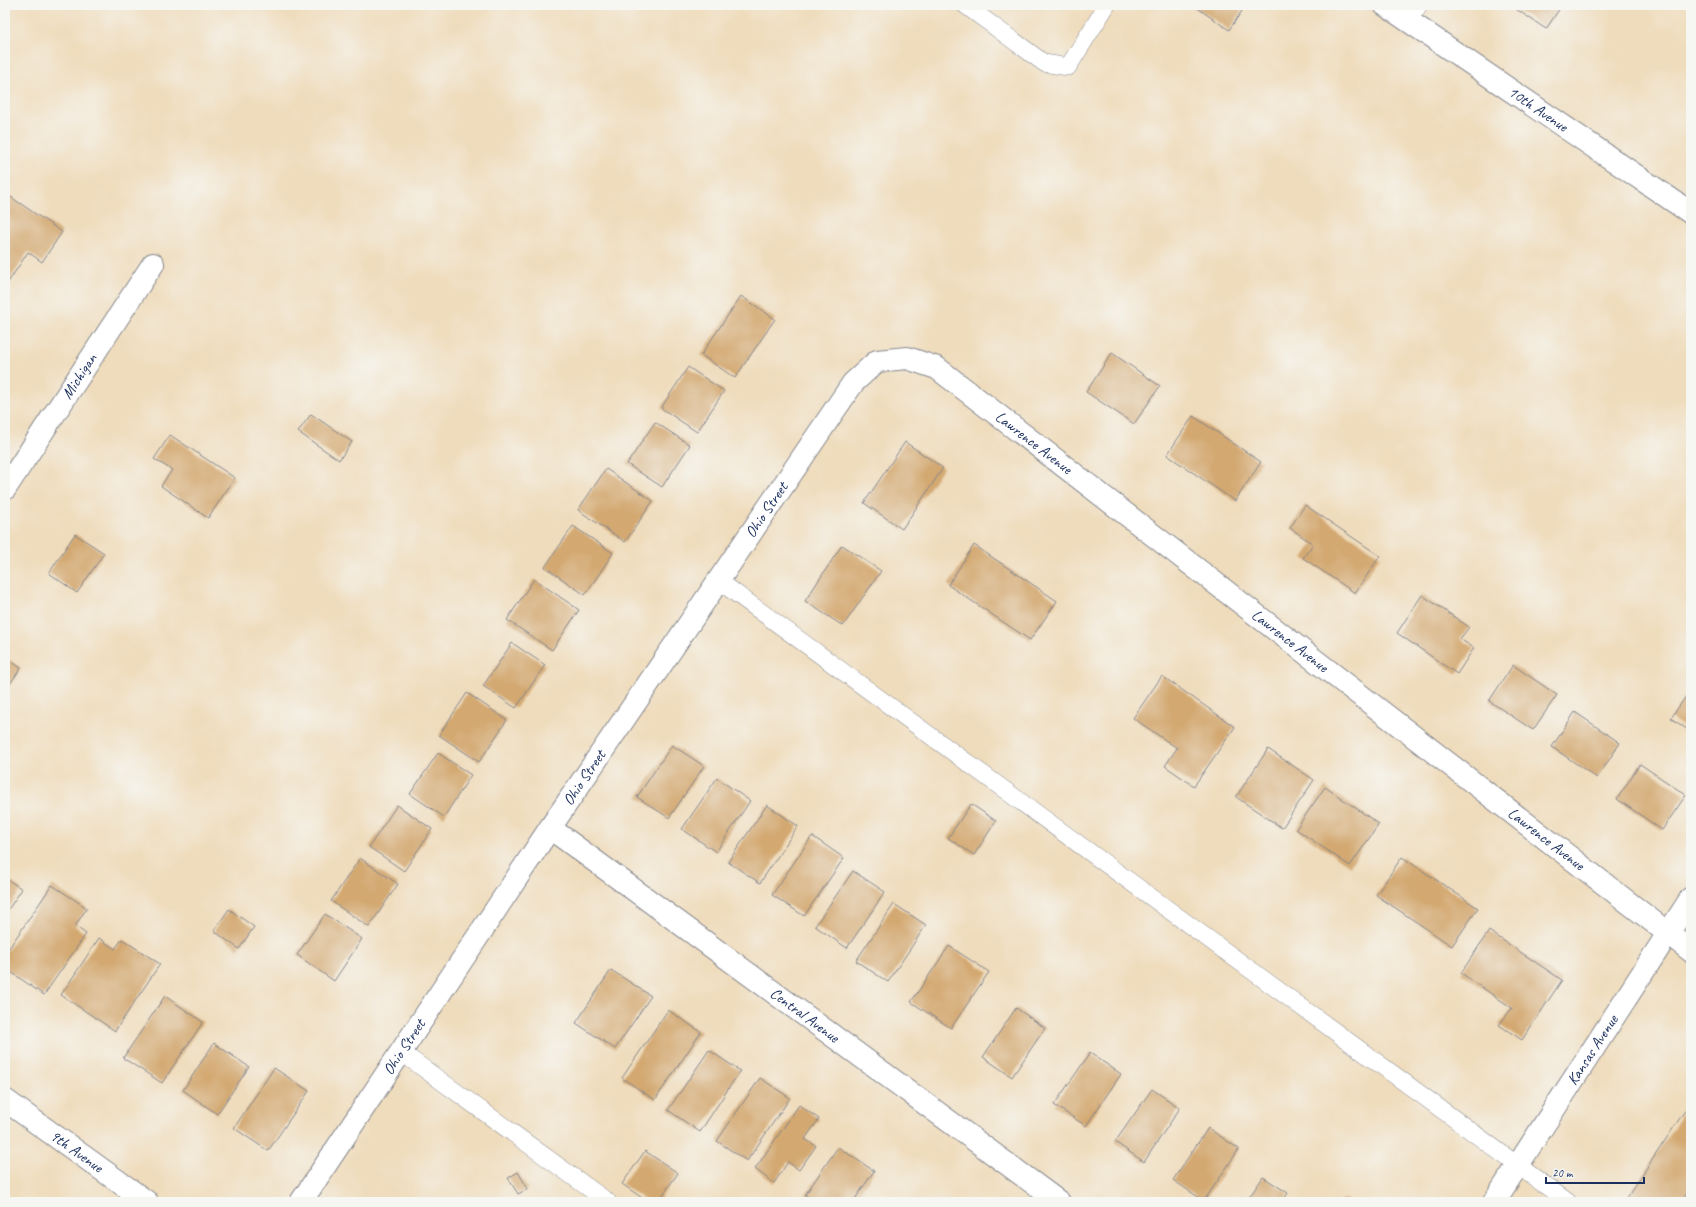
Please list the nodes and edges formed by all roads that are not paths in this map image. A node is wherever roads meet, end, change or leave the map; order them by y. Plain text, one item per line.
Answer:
1 (965, 5) edge
2 (1107, 5) edge
3 (1385, 5) edge
4 (1413, 13) edge
5 (1691, 213) edge
6 (153, 264) dead end
7 (877, 361) joint
8 (5, 489) edge
9 (718, 581) junction
10 (550, 828) junction
11 (1691, 898) edge
12 (1667, 934) junction
13 (1691, 951) edge
14 (401, 1052) junction
15 (5, 1100) edge
16 (1519, 1165) junction
17 (147, 1202) edge
18 (301, 1202) edge
19 (608, 1202) edge
20 (1059, 1202) edge
21 (1494, 1202) edge
22 (1568, 1202) edge

1 - 2 lane
3 - 4 street, 10th Avenue
4 - 5 street, 10th Avenue
6 - 8 street, Michigan
7 - 9 street, Ohio Street
7 - 12 street, Lawrence Avenue
9 - 10 street, Ohio Street
9 - 16 lane
10 - 14 street, Ohio Street
10 - 20 street, Central Avenue
11 - 12 street, Kansas Avenue
12 - 13 street, Lawrence Avenue
12 - 16 street, Kansas Avenue
14 - 18 street, Ohio Street
14 - 19 lane
15 - 17 street, 9th Avenue
16 - 21 street, Kansas Avenue
16 - 22 lane

